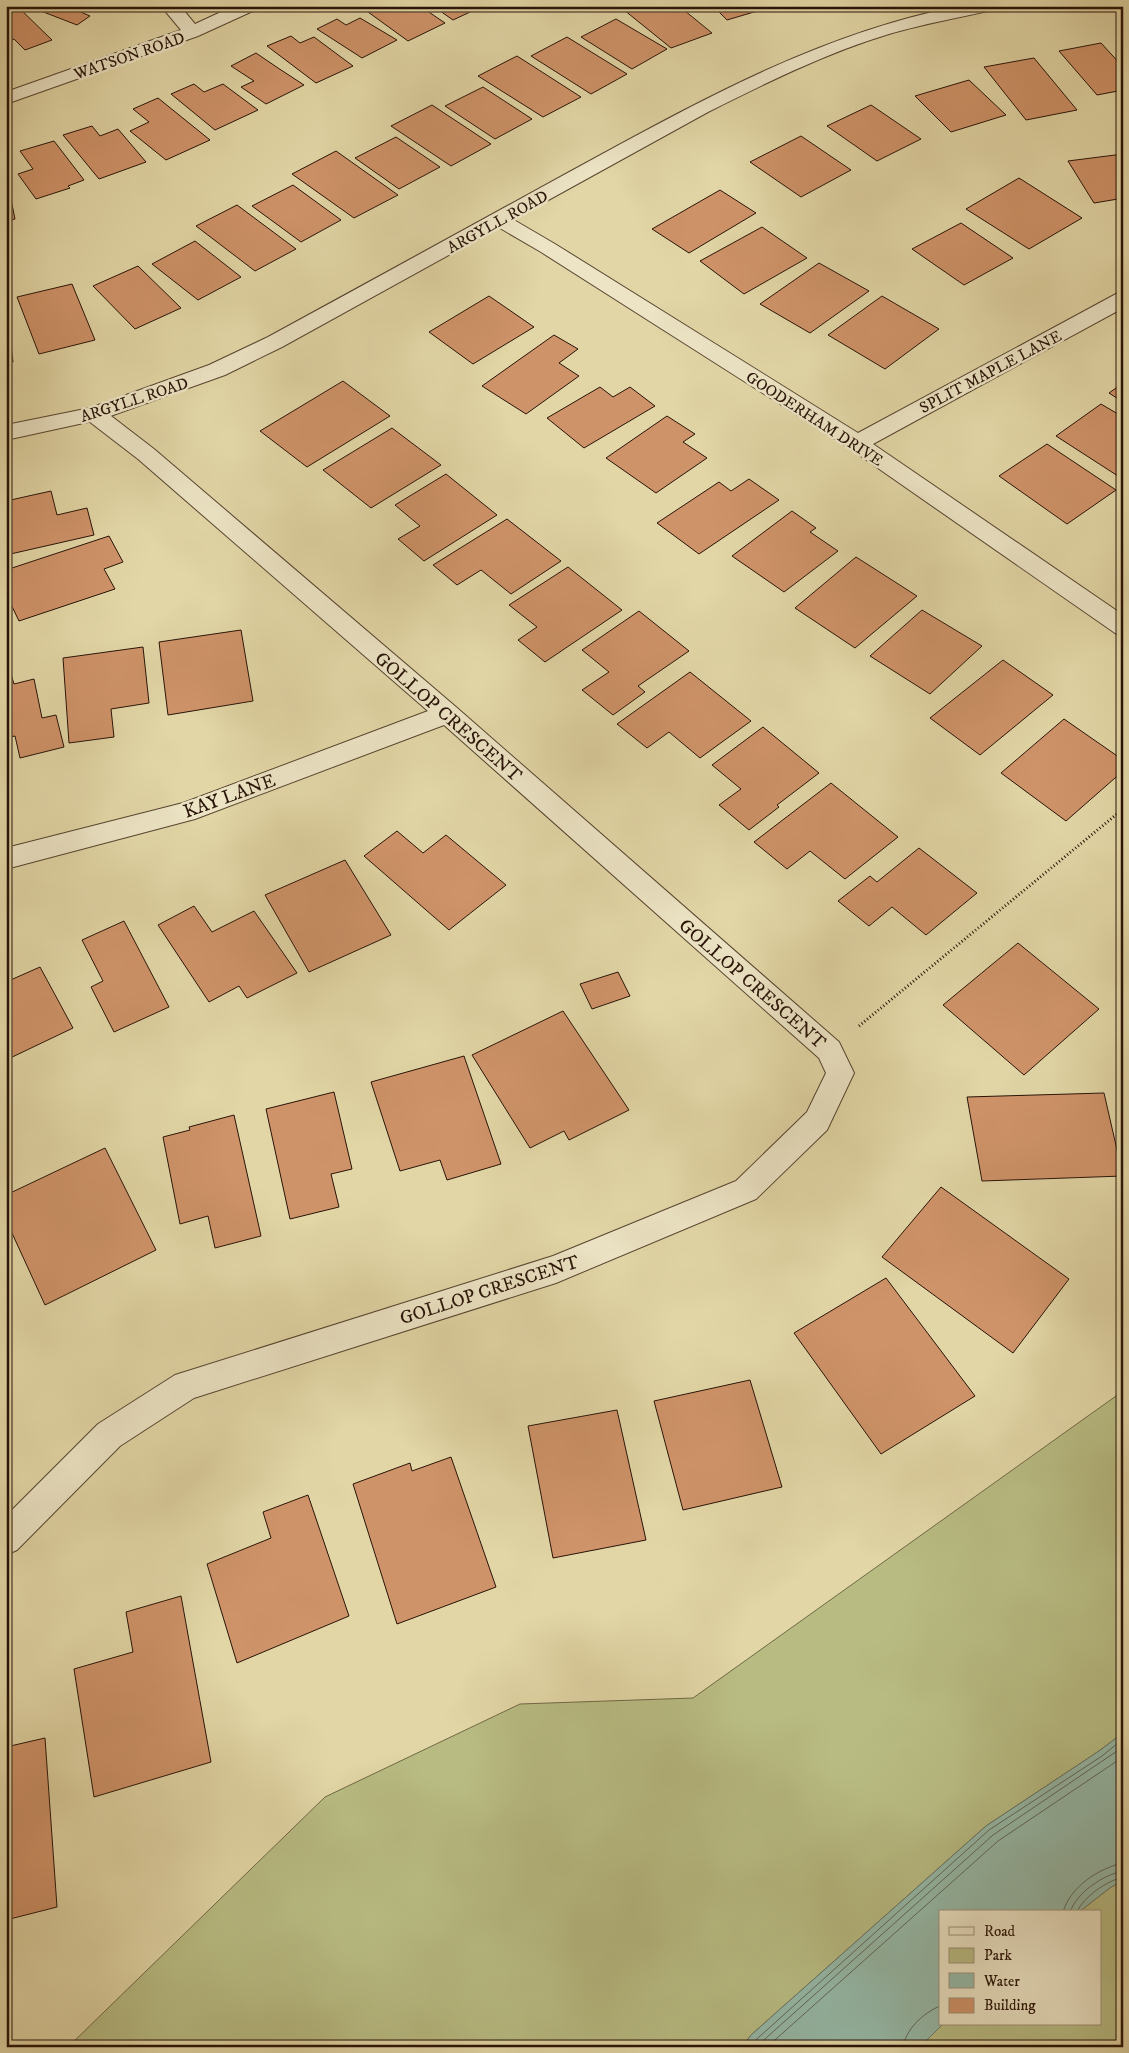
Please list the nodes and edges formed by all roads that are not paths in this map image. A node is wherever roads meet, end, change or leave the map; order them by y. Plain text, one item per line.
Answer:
1 (170, 6) edge
2 (249, 6) edge
3 (986, 6) edge
4 (192, 32) junction
5 (6, 98) edge
6 (500, 220) junction
7 (1123, 299) edge
8 (94, 414) junction
9 (6, 433) edge
10 (857, 443) junction
11 (1123, 627) edge
12 (447, 714) junction
13 (6, 859) edge
14 (6, 1539) edge

1 - 4 street
2 - 4 street, WATSON ROAD
3 - 6 street, ARGYLL ROAD
4 - 5 street, WATSON ROAD
6 - 8 street, ARGYLL ROAD
6 - 10 street, GOODERHAM DRIVE
7 - 10 street, SPLIT MAPLE LANE
8 - 9 street, ARGYLL ROAD
8 - 12 street, GOLLOP CRESCENT
10 - 11 street, GOODERHAM DRIVE
12 - 13 street, KAY LANE
12 - 14 street, GOLLOP CRESCENT

